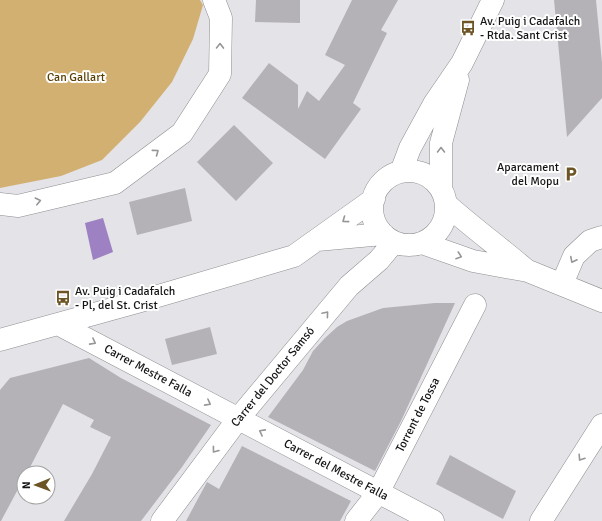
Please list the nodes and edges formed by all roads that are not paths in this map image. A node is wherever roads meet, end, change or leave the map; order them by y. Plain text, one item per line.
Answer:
1 (214, 0) edge
2 (493, 0) edge
3 (462, 63) junction
4 (401, 172) junction
5 (444, 196) junction
6 (374, 199) junction
7 (0, 204) edge
8 (602, 237) edge
9 (388, 238) junction
10 (316, 240) junction
11 (422, 244) junction
12 (528, 271) junction
13 (562, 284) junction
14 (602, 301) edge
15 (475, 305) dead end
16 (58, 324) junction
17 (4, 339) edge
18 (0, 357) edge
19 (238, 419) junction
20 (602, 425) edge
21 (378, 493) junction
22 (162, 521) edge
23 (356, 521) edge
24 (434, 521) edge
25 (541, 521) edge

7 -> 1 street
2 - 3 street
3 - 4 street
5 -> 3 street
4 - 5 street
4 - 6 street
5 - 11 street
5 - 12 street
6 - 9 street
6 -> 10 street
8 -> 13 street
9 - 10 street
9 - 11 street
19 -> 9 street, Carrer del Doctor Samsó
10 - 16 street
11 -> 12 street
12 - 13 street
13 - 14 street
15 - 21 street, Torrent de Tossa
16 - 17 street
16 -> 19 street, Carrer Mestre Falla
17 - 18 street
21 -> 19 street, Carrer del Mestre Falla
19 -> 22 street, Carrer del Doctor Samsó
20 -> 25 street
21 - 23 street, Torrent de Tossa
21 - 24 street, Carrer del Mestre Falla

